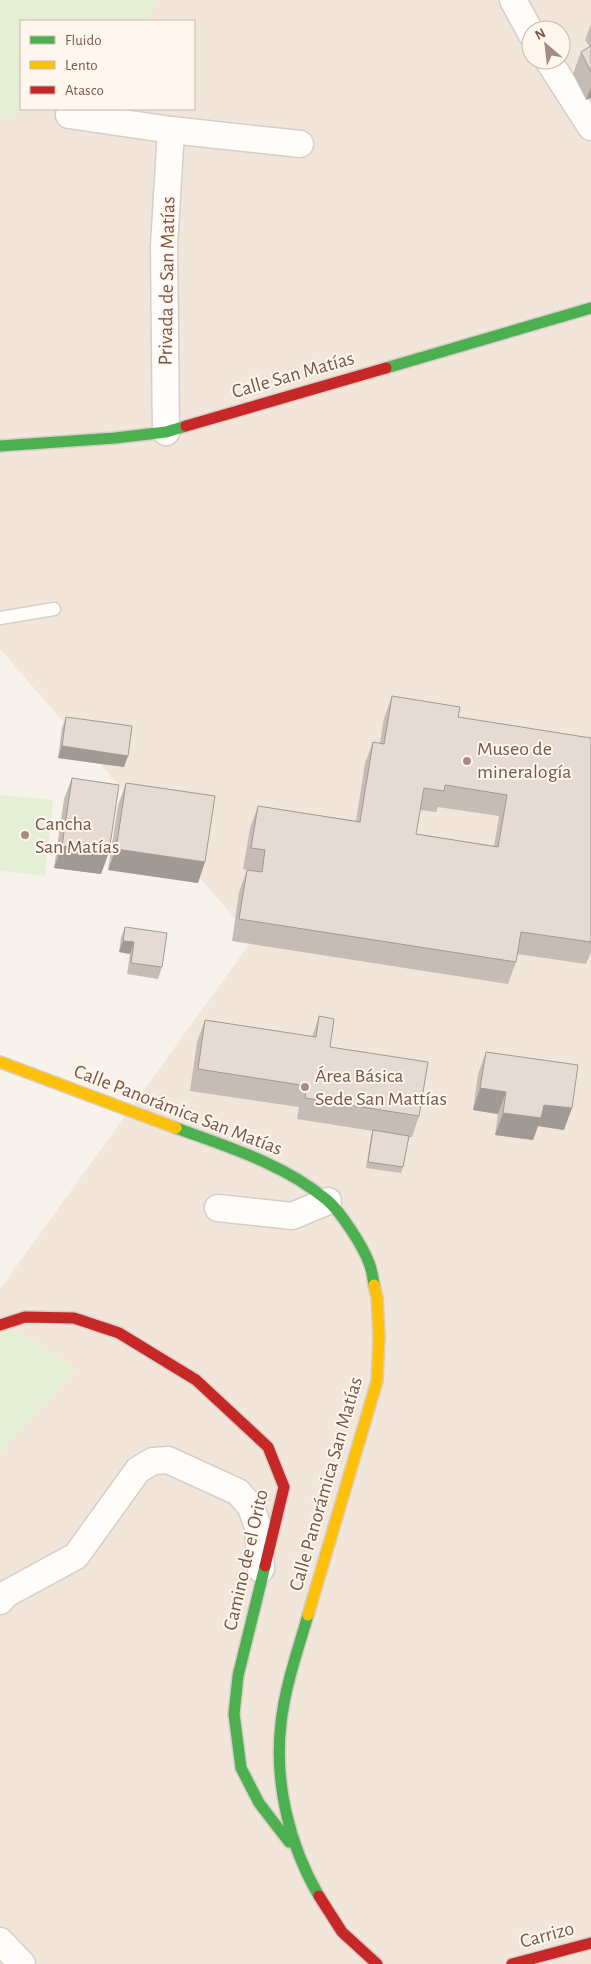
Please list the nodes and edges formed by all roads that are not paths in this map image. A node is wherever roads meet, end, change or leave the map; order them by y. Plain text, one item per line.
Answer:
1 (512, 0) edge
2 (524, 20) edge
3 (554, 70) edge
4 (69, 116) dead end
5 (591, 128) edge
6 (171, 130) junction
7 (300, 144) dead end
8 (591, 308) edge
9 (166, 432) junction
10 (0, 446) edge
11 (54, 609) dead end
12 (0, 618) edge
13 (0, 1062) edge
14 (328, 1201) junction
15 (218, 1208) dead end
16 (0, 1325) edge
17 (261, 1580) junction
18 (0, 1601) edge
19 (299, 1855) junction
20 (0, 1941) edge
21 (591, 1942) edge
22 (22, 1964) edge
23 (377, 1964) edge
24 (512, 1964) edge

1 - 2 street
3 - 5 street
4 - 6 street
6 - 7 street
6 - 9 street, Privada de San Matías
8 - 9 street, Calle San Matías
9 - 10 street, Calle San Matías
11 - 12 lane
13 - 14 street, Calle Panorámica San Matías
14 - 15 street
14 - 19 street, Calle Panorámica San Matías
16 - 17 street, Camino de el Orito
17 - 18 street
17 - 19 street, Camino de el Orito
19 - 23 street, Calle Panorámica San Matías
20 - 22 street
21 - 24 street, Carrizo

